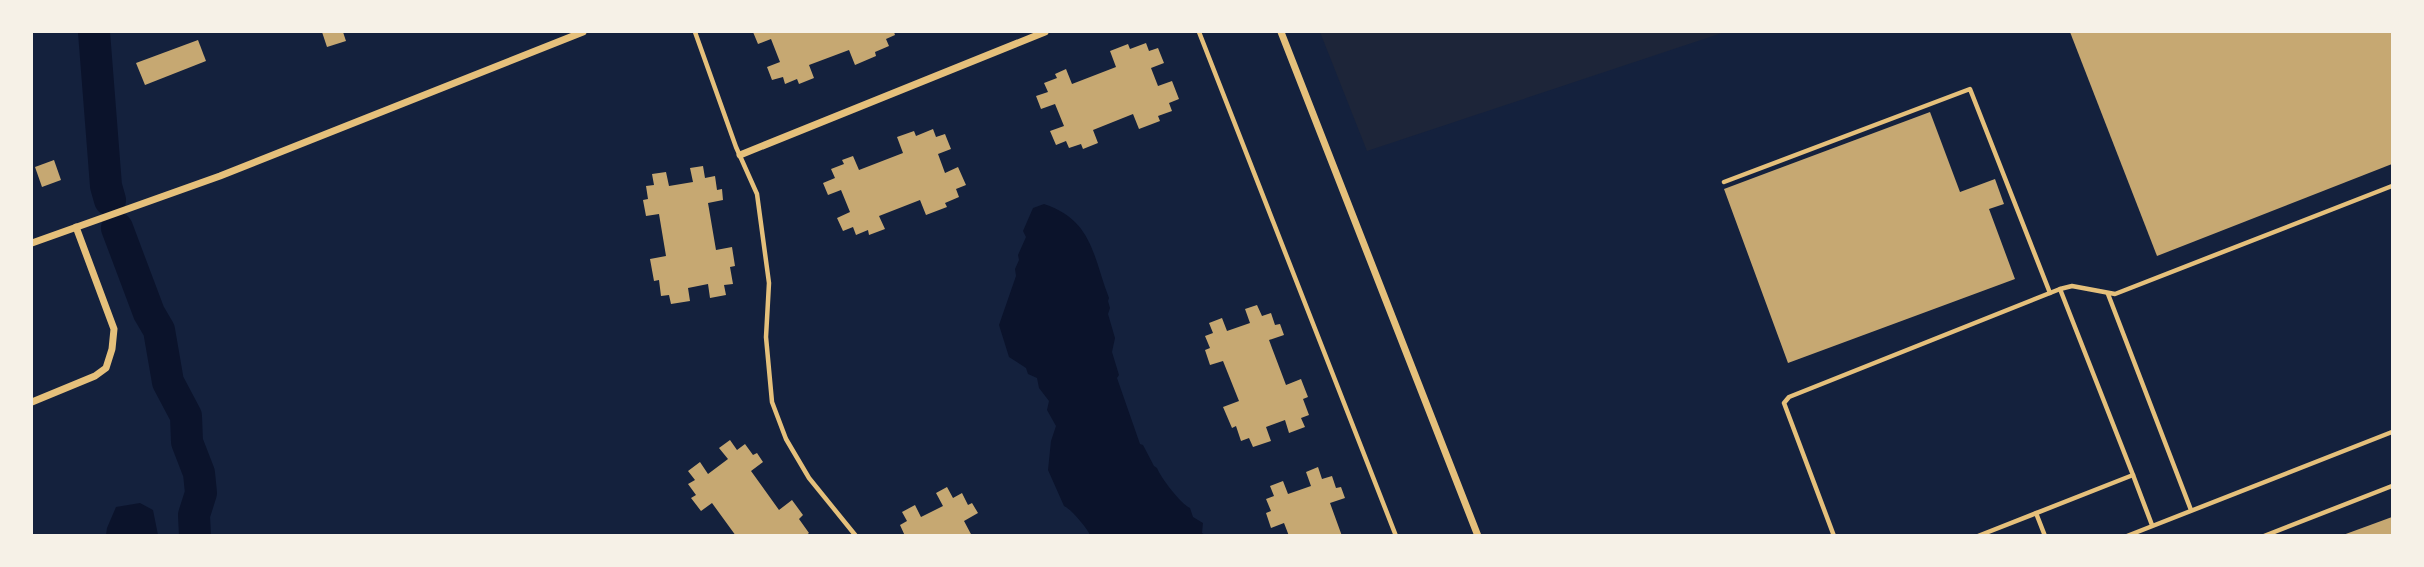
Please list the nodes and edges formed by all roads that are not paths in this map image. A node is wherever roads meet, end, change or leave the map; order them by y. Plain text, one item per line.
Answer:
1 (583, 32) edge
2 (695, 32) edge
3 (1045, 32) edge
4 (1199, 32) edge
5 (1281, 32) edge
6 (740, 155) junction
7 (1724, 182) dead end
8 (2392, 186) edge
9 (76, 227) junction
10 (32, 243) edge
11 (2060, 289) junction
12 (2050, 293) junction
13 (2108, 294) junction
14 (32, 402) edge
15 (2392, 432) edge
16 (2133, 475) junction
17 (2392, 486) edge
18 (2191, 510) junction
19 (2036, 513) junction
20 (2152, 525) junction
21 (856, 536) edge
22 (1396, 536) edge
23 (1478, 536) edge
24 (1834, 536) edge
25 (1978, 536) edge
26 (2045, 536) edge
27 (2127, 536) edge
28 (2264, 536) edge

1 - 9 street
2 - 6 lane
3 - 6 street
4 - 22 lane
5 - 23 street
6 - 21 lane
7 - 12 lane
8 - 13 lane
9 - 10 street
9 - 14 street
11 - 12 lane
11 - 13 lane
11 - 16 lane
12 - 24 lane
13 - 18 lane
15 - 18 lane
16 - 19 lane
16 - 20 lane
17 - 28 lane
18 - 20 lane
19 - 25 lane
19 - 26 lane
20 - 27 lane

